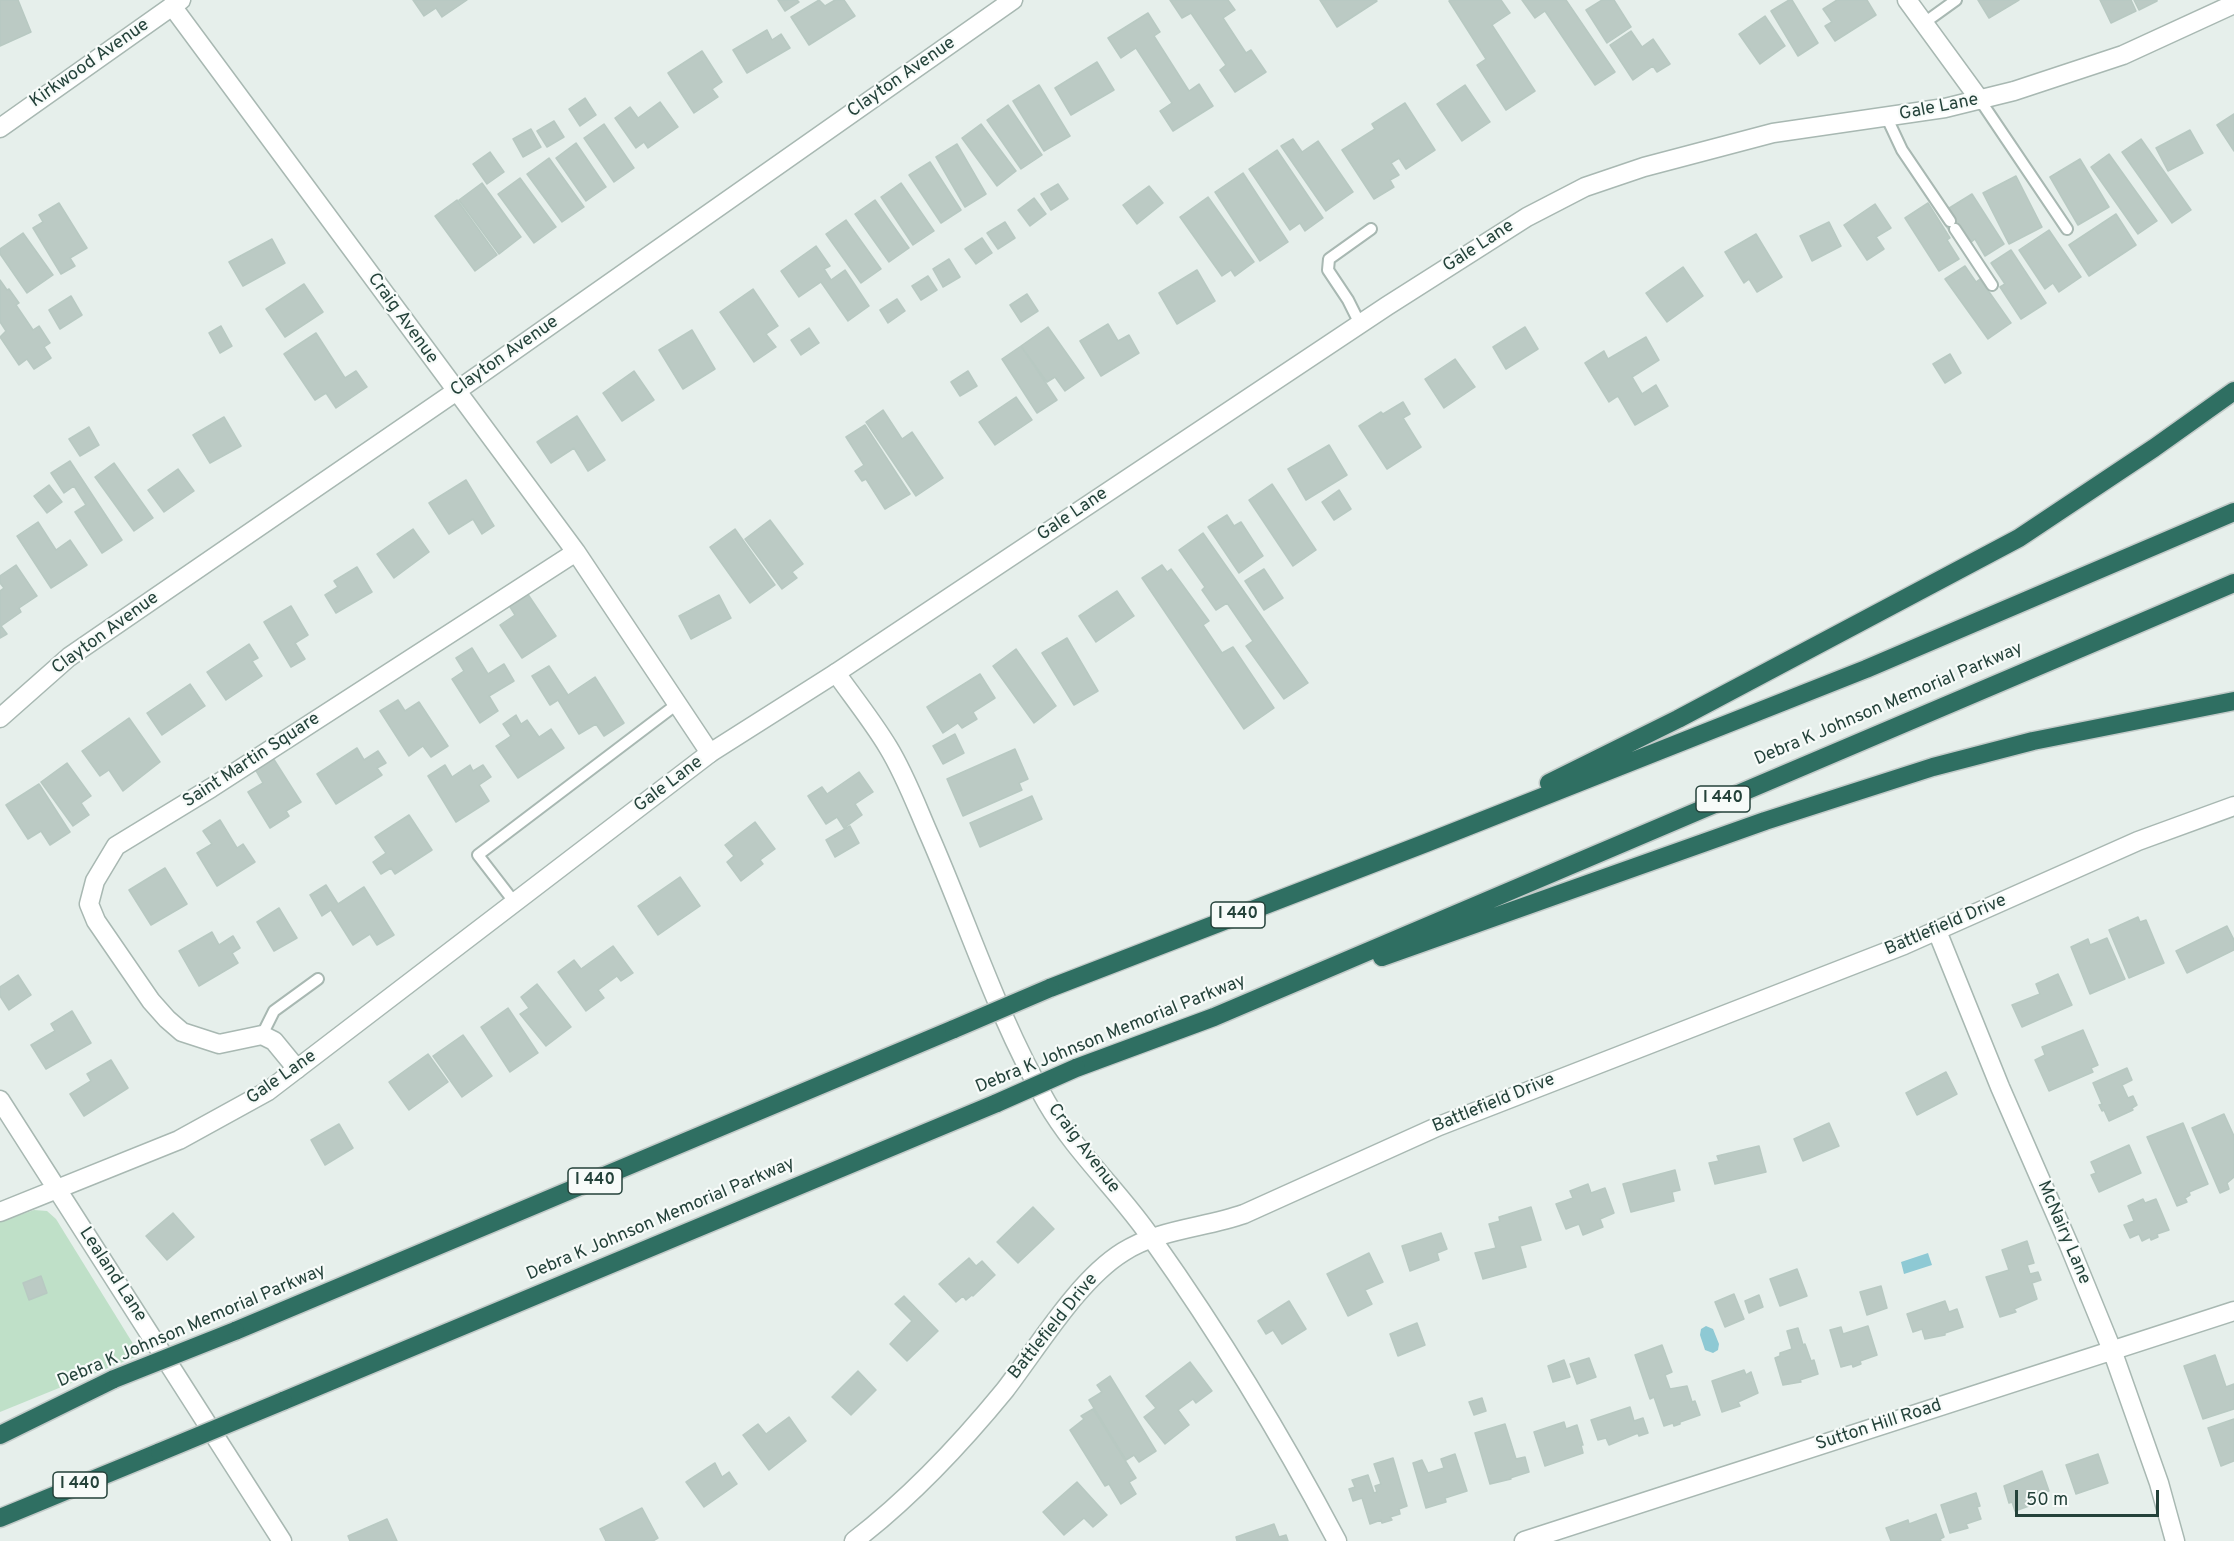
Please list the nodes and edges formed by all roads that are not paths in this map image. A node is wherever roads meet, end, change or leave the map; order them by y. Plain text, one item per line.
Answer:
1 (1013, 0) edge
2 (1907, 0) edge
3 (1956, 0) edge
4 (176, 3) edge
5 (2234, 4) edge
6 (1924, 23) junction
7 (1980, 100) junction
8 (1887, 118) junction
9 (0, 128) edge
10 (1371, 228) dead end
11 (2067, 229) dead end
12 (1992, 285) dead end
13 (1360, 324) junction
14 (2234, 391) edge
15 (455, 392) junction
16 (2234, 512) edge
17 (576, 552) junction
18 (2234, 583) edge
19 (836, 673) junction
20 (2234, 701) edge
21 (677, 704) junction
22 (0, 718) edge
23 (710, 753) junction
24 (2234, 806) edge
25 (1425, 843) junction
26 (515, 903) junction
27 (1937, 931) junction
28 (318, 979) dead end
29 (1214, 1017) junction
30 (262, 1035) junction
31 (297, 1069) junction
32 (0, 1100) edge
33 (58, 1190) junction
34 (0, 1212) edge
35 (1151, 1237) junction
36 (2234, 1311) edge
37 (2112, 1350) junction
38 (0, 1434) edge
39 (0, 1518) edge
40 (860, 1539) edge
41 (282, 1541) edge
42 (1337, 1541) edge
43 (1524, 1541) edge
44 (2175, 1541) edge

1 - 15 street, Clayton Avenue
2 - 6 street
3 - 6 lane
4 - 9 street, Kirkwood Avenue
4 - 15 street, Craig Avenue
5 - 7 street, Gale Lane
6 - 7 street
7 - 8 street, Gale Lane
7 - 11 lane
8 - 12 lane
8 - 13 street, Gale Lane
10 - 13 lane
13 - 19 street, Gale Lane
14 - 25 highway
15 - 17 street, Craig Avenue
15 - 22 street, Clayton Avenue
16 - 25 highway, Debra K Johnson Memorial Parkway / I 440
17 - 21 street, Craig Avenue
17 - 30 street, Saint Martin Square
18 - 29 highway, Debra K Johnson Memorial Parkway / I 440
19 - 23 street, Gale Lane
19 - 35 street, Craig Avenue
20 - 29 highway
21 - 23 street, Craig Avenue
21 - 26 lane
23 - 26 street, Gale Lane
24 - 27 street, Battlefield Drive
25 - 38 highway, Debra K Johnson Memorial Parkway / I 440, bridge
26 - 31 street, Gale Lane
27 - 35 street, Battlefield Drive
27 - 37 street, McNairy Lane
28 - 30 lane
29 - 39 highway, Debra K Johnson Memorial Parkway / I 440, bridge
30 - 31 street
31 - 33 street, Gale Lane
32 - 33 street, Lealand Lane
33 - 34 street, Gale Lane
33 - 41 street, Lealand Lane
35 - 40 street, Battlefield Drive
35 - 42 street, Craig Avenue
36 - 37 street, Sutton Hill Road
37 - 43 street, Sutton Hill Road
37 - 44 street, McNairy Lane

